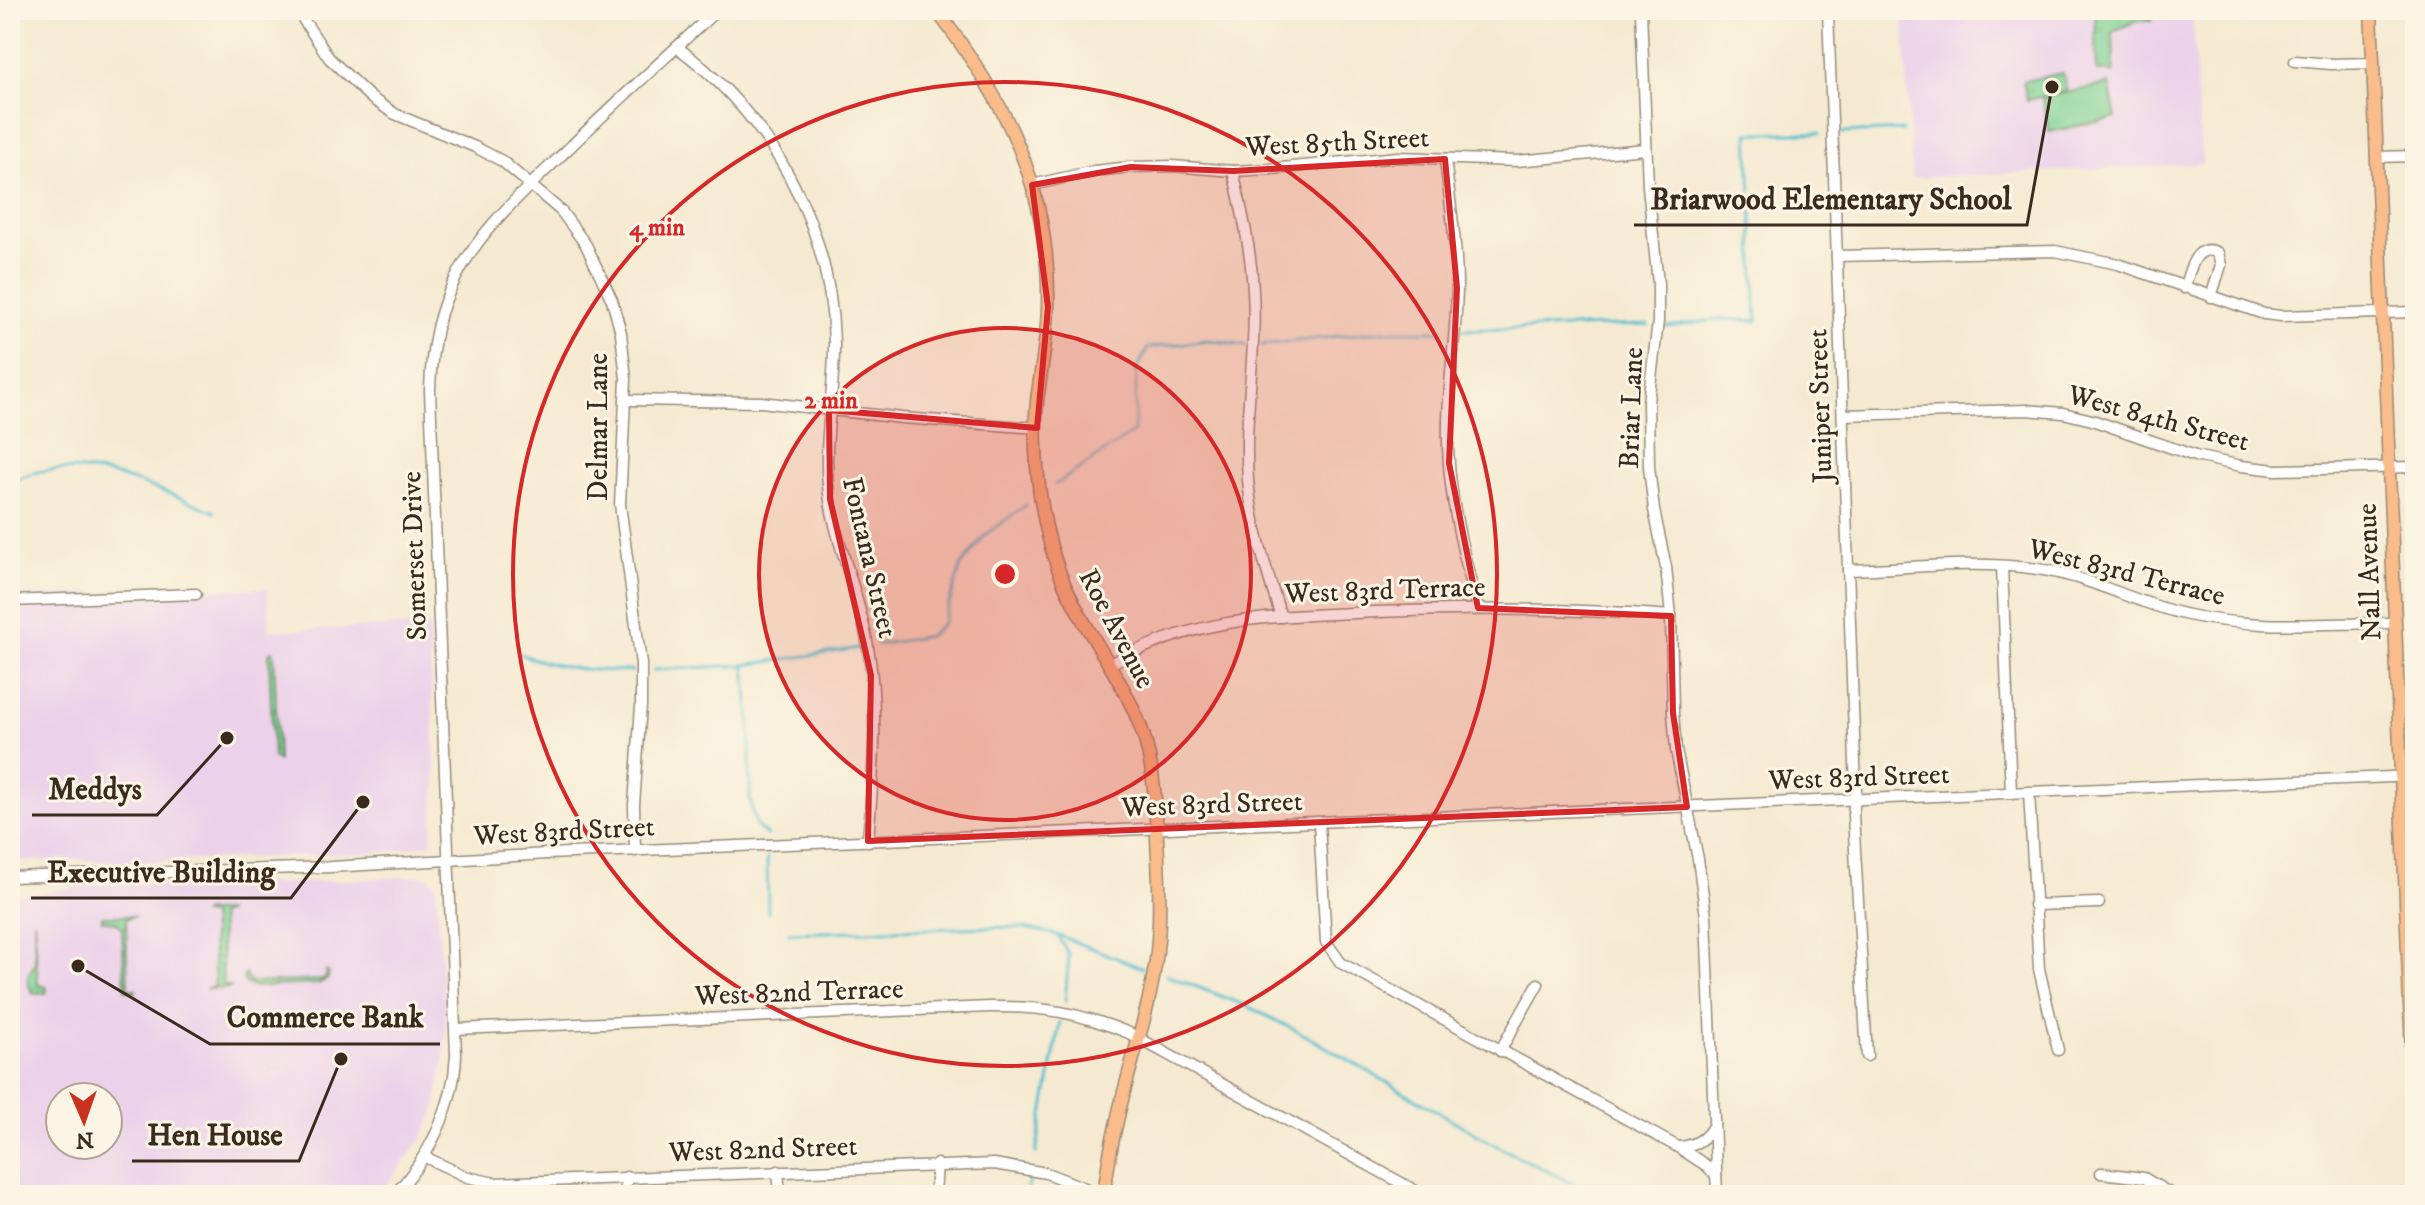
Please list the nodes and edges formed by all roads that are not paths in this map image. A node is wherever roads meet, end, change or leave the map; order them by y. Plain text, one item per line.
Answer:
1 (297, 10) edge
2 (717, 10) edge
3 (936, 10) edge
4 (1641, 10) edge
5 (1828, 10) edge
6 (2371, 10) edge
7 (677, 47) junction
8 (2295, 61) dead end
9 (2374, 63) junction
10 (1645, 149) junction
11 (2415, 156) edge
12 (2376, 157) junction
13 (1445, 159) junction
14 (1233, 171) junction
15 (530, 185) junction
16 (1032, 185) junction
17 (1837, 256) junction
18 (2184, 288) junction
19 (2211, 297) junction
20 (2415, 312) edge
21 (2382, 313) junction
22 (625, 400) junction
23 (829, 410) junction
24 (1843, 415) junction
25 (1037, 428) junction
26 (2415, 467) edge
27 (2388, 468) junction
28 (2002, 566) junction
29 (1848, 570) junction
30 (196, 594) dead end
31 (10, 601) edge
32 (1478, 608) junction
33 (1671, 616) junction
34 (1281, 617) junction
35 (2394, 623) junction
36 (1110, 664) junction
37 (2415, 776) edge
38 (2400, 777) junction
39 (2029, 792) junction
40 (2011, 793) junction
41 (1855, 800) junction
42 (1687, 807) junction
43 (1319, 823) junction
44 (1157, 829) junction
45 (868, 841) junction
46 (635, 851) junction
47 (450, 860) junction
48 (10, 877) edge
49 (2099, 903) dead end
50 (2034, 905) junction
51 (1538, 984) dead end
52 (2412, 1014) edge
53 (456, 1029) junction
54 (1139, 1039) junction
55 (2058, 1050) dead end
56 (1500, 1051) junction
57 (1867, 1056) dead end
58 (1714, 1122) junction
59 (2415, 1132) edge
60 (1678, 1147) junction
61 (425, 1157) junction
62 (937, 1164) junction
63 (778, 1171) junction
64 (2101, 1173) dead end
65 (1716, 1176) junction
66 (626, 1177) junction
67 (394, 1195) edge
68 (626, 1195) edge
69 (780, 1195) edge
70 (935, 1195) edge
71 (1103, 1195) edge
72 (1423, 1195) edge
73 (1717, 1195) edge
74 (2173, 1195) edge

1 - 15 street, Delmar Lane
2 - 7 street, Somerset Drive
3 - 16 main road, Roe Avenue
4 - 10 street, Briar Lane
5 - 17 street, Juniper Street
6 - 9 main road, Nall Avenue
7 - 15 street, Somerset Drive
7 - 23 street, Fontana Street
8 - 9 street
9 - 12 main road, Nall Avenue
10 - 13 street, West 85th Street
10 - 33 street, Briar Lane
11 - 12 street
12 - 21 main road, Nall Avenue
13 - 14 street, West 85th Street
13 - 32 street
14 - 16 street, West 85th Street
14 - 34 street
15 - 22 street, Delmar Lane
15 - 47 street, Somerset Drive
16 - 25 main road, Roe Avenue
17 - 18 street
17 - 24 street, Juniper Street
18 - 19 street
18 - 19 street
19 - 21 street
20 - 21 street
21 - 27 main road, Nall Avenue
22 - 23 street
22 - 46 street, Delmar Lane
23 - 25 street
23 - 45 street, Fontana Street
24 - 27 street, West 84th Street
24 - 29 street, Juniper Street
25 - 36 main road, Roe Avenue
26 - 27 street, West 84th Street
27 - 35 main road, Nall Avenue
28 - 29 street, West 83rd Terrace
28 - 35 street, West 83rd Terrace
28 - 40 street
29 - 41 street, Juniper Street
30 - 31 street
32 - 33 street, West 83rd Terrace
32 - 34 street, West 83rd Terrace
33 - 42 street, Briar Lane
34 - 36 street, West 83rd Terrace
35 - 38 main road, Nall Avenue
36 - 44 main road, Roe Avenue
37 - 38 street, West 83rd Street
38 - 39 street, West 83rd Street
38 - 52 main road, Nall Avenue
39 - 40 street, West 83rd Street
39 - 50 street
40 - 41 street, West 83rd Street
41 - 42 street, West 83rd Street
41 - 57 street, Juniper Street
42 - 43 street, West 83rd Street
42 - 58 street, Briar Lane
43 - 44 street, West 83rd Street
43 - 56 street
44 - 45 street, West 83rd Street
44 - 54 main road, Roe Avenue
45 - 46 street, West 83rd Street
46 - 47 street, West 83rd Street
47 - 48 street, West 83rd Street
47 - 53 street, Somerset Drive
49 - 50 street
50 - 55 street
51 - 56 street
52 - 59 main road, Nall Avenue
53 - 54 street, West 82nd Terrace
53 - 61 street, Somerset Drive
54 - 71 main road, Roe Avenue
54 - 72 street, West 82nd Terrace
56 - 60 street
58 - 60 street
58 - 65 street, Briar Lane
60 - 65 street
61 - 66 street, West 82nd Street
61 - 67 street, Somerset Drive
62 - 63 street, West 82nd Street
62 - 70 street
62 - 71 street, West 82nd Street
63 - 66 street, West 82nd Street
63 - 69 street
64 - 74 street
65 - 73 street, Briar Lane
66 - 68 street

